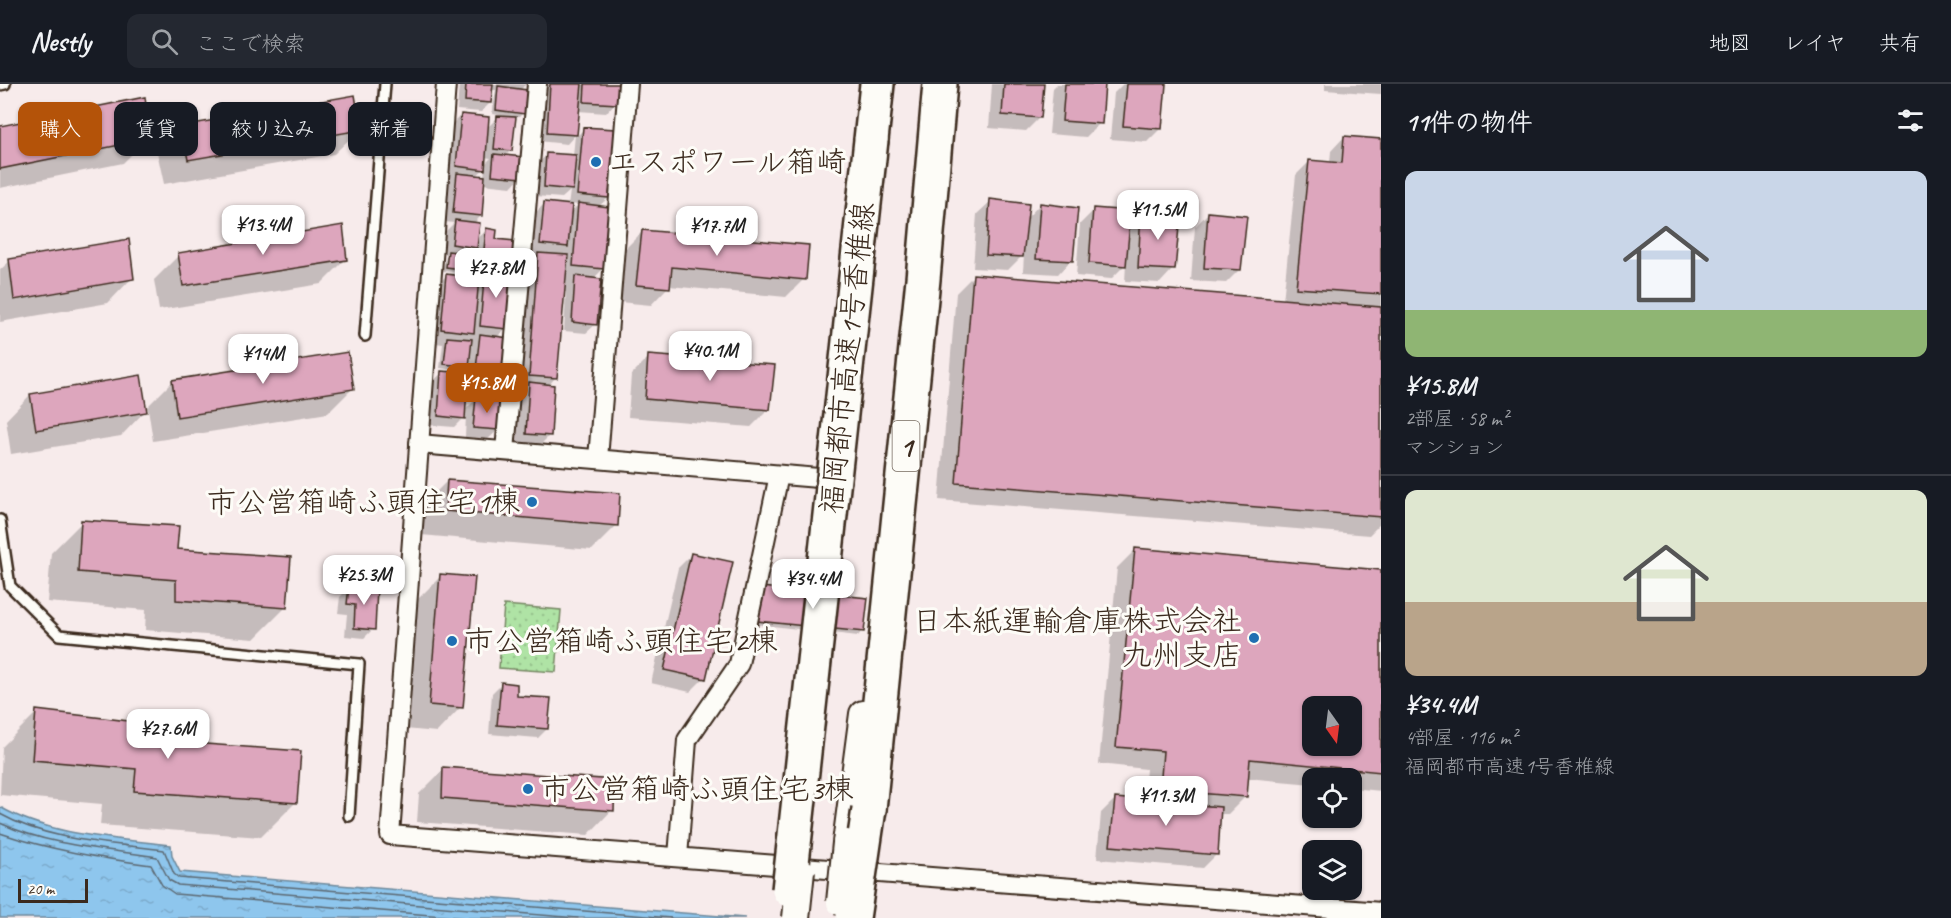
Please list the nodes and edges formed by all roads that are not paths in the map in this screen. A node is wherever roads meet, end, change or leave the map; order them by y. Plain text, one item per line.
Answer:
1 (5, 84) edge
2 (385, 84) edge
3 (446, 84) edge
4 (537, 84) edge
5 (628, 84) edge
6 (875, 84) edge
7 (888, 84) edge
8 (927, 84) edge
9 (940, 84) edge
10 (0, 85) edge
11 (365, 336) dead end
12 (419, 444) junction
13 (505, 451) junction
14 (598, 459) junction
15 (779, 475) junction
16 (847, 480) junction
17 (0, 520) edge
18 (869, 809) junction
19 (349, 816) dead end
20 (678, 857) junction
21 (789, 911) edge
22 (1381, 912) edge
23 (839, 918) edge
24 (853, 918) edge
25 (873, 918) edge

1 - 10 lane
2 - 11 lane
3 - 12 street
4 - 13 street
5 - 14 street
6 - 21 highway, 福岡都市高速1号香椎線, bridge
7 - 16 street
8 - 23 street, bridge
9 - 18 highway, 1
12 - 13 street
12 - 20 street
13 - 14 street
14 - 15 street
15 - 16 street
15 - 20 street
16 - 21 street, bridge
17 - 19 lane
18 - 24 highway, 1, bridge
18 - 25 highway, bridge
20 - 22 street

